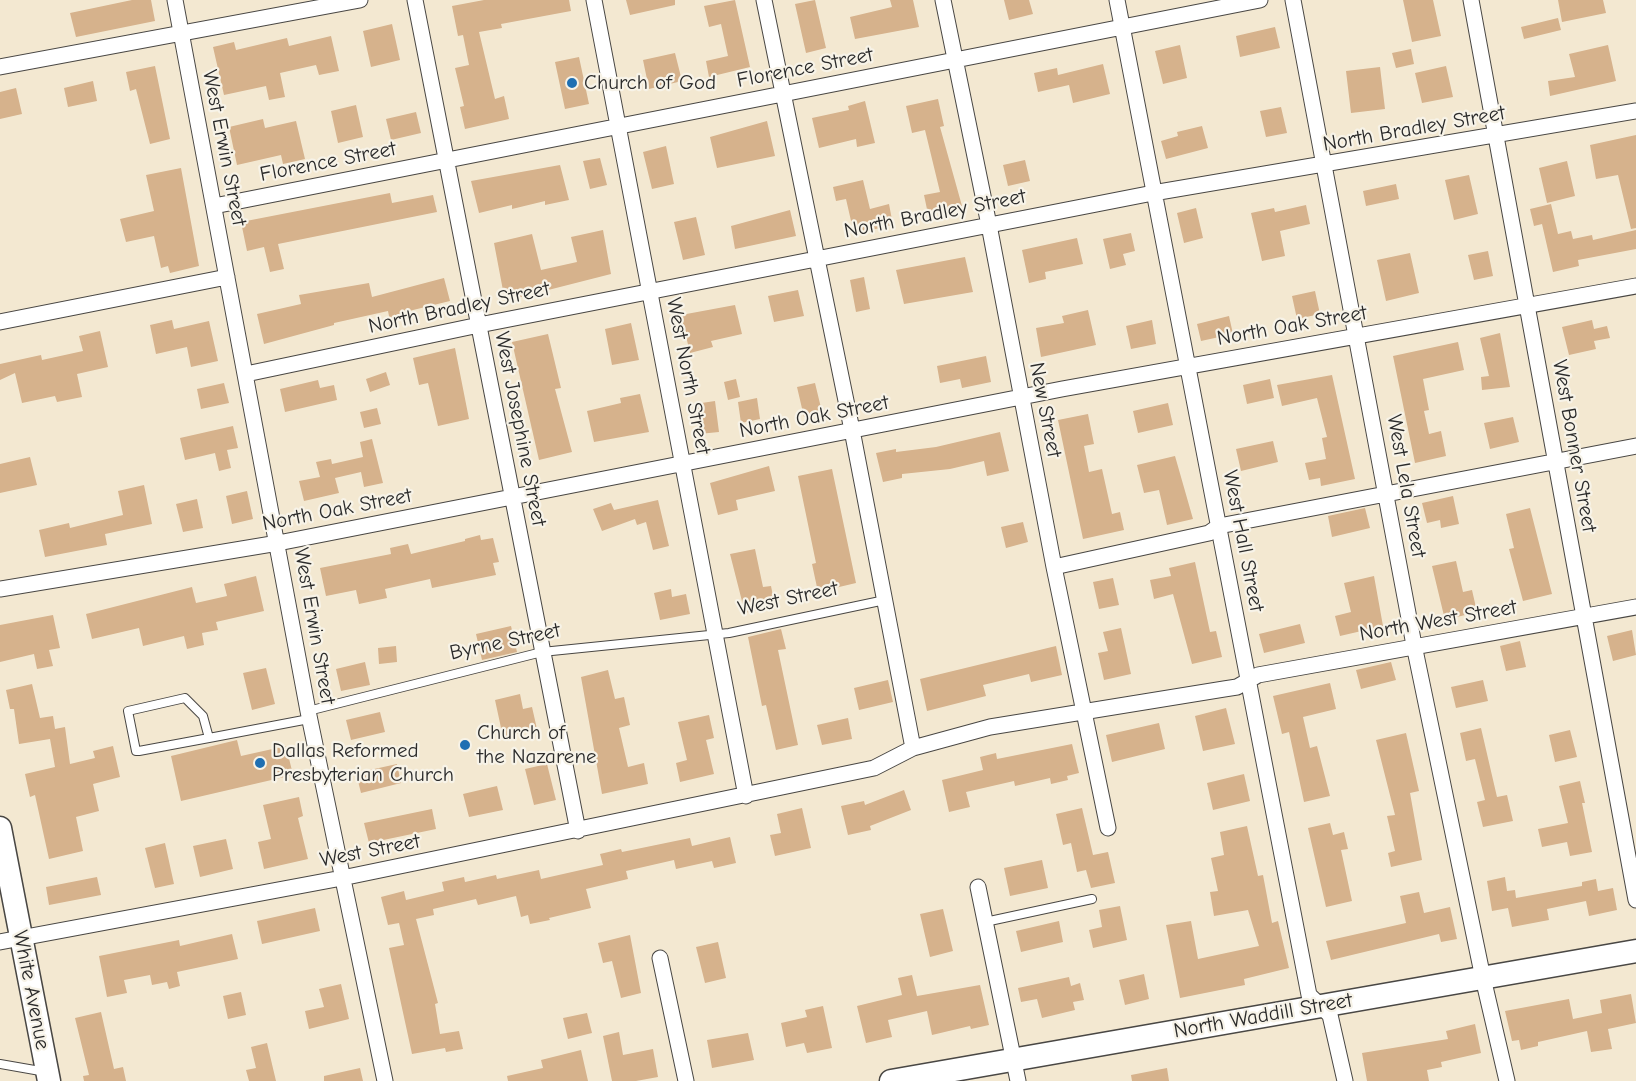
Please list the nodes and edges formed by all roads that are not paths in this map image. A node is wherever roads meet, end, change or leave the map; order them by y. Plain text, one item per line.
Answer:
1 (175, 0) edge
2 (360, 0) edge
3 (415, 0) edge
4 (594, 0) edge
5 (764, 0) edge
6 (943, 0) edge
7 (1117, 0) edge
8 (1260, 0) edge
9 (1293, 0) edge
10 (1471, 0) edge
11 (1121, 27) junction
12 (181, 34) junction
13 (956, 60) junction
14 (0, 67) edge
15 (783, 93) junction
16 (1636, 111) edge
17 (618, 126) junction
18 (1496, 137) junction
19 (446, 160) junction
20 (1325, 166) junction
21 (1153, 194) junction
22 (214, 206) junction
23 (989, 225) junction
24 (817, 258) junction
25 (227, 277) junction
26 (1636, 286) edge
27 (650, 291) junction
28 (1527, 305) junction
29 (0, 322) edge
30 (479, 325) junction
31 (1358, 336) junction
32 (1187, 366) junction
33 (246, 374) junction
34 (1021, 398) junction
35 (852, 430) junction
36 (1636, 446) edge
37 (1555, 460) junction
38 (684, 465) junction
39 (1386, 492) junction
40 (512, 496) junction
41 (1219, 526) junction
42 (278, 543) junction
43 (1054, 567) junction
44 (0, 589) edge
45 (885, 600) junction
46 (1636, 607) edge
47 (1584, 616) junction
48 (714, 633) junction
49 (1414, 645) junction
50 (542, 652) junction
51 (1249, 681) junction
52 (1083, 710) junction
53 (309, 715) junction
54 (208, 738) junction
55 (913, 748) junction
56 (746, 796) junction
57 (0, 828) edge
58 (1108, 828) dead end
59 (578, 831) junction
60 (342, 878) junction
61 (978, 887) dead end
62 (1092, 899) dead end
63 (1636, 900) edge
64 (985, 922) junction
65 (11, 940) edge
66 (1636, 951) edge
67 (660, 958) dead end
68 (1483, 978) junction
69 (1320, 1005) junction
70 (0, 1064) edge
71 (1016, 1071) edge
72 (48, 1077) edge
73 (385, 1081) edge
74 (686, 1081) edge
75 (891, 1081) edge
76 (1345, 1081) edge
77 (1507, 1081) edge

1 - 12 street, West Erwin Street
2 - 12 street
3 - 19 street, West Josephine Street
4 - 17 street, West North Street
5 - 15 street
6 - 13 street, New Street
7 - 11 street, West Hall Street
8 - 11 street, Florence Street
9 - 20 street, West Lela Street
10 - 18 street, West Bonner Street
11 - 13 street, Florence Street
11 - 21 street, West Hall Street
12 - 14 street
12 - 22 street, West Erwin Street
13 - 15 street, Florence Street
13 - 23 street, New Street
15 - 17 street, Florence Street
15 - 24 street
16 - 18 street, North Bradley Street
17 - 19 street, Florence Street
17 - 27 street, West North Street
18 - 20 street, North Bradley Street
18 - 28 street, West Bonner Street
19 - 22 street, Florence Street
19 - 30 street, West Josephine Street
20 - 21 street, North Bradley Street
20 - 31 street, West Lela Street
21 - 23 street, North Bradley Street
21 - 32 street, West Hall Street
22 - 25 street, West Erwin Street
23 - 24 street, North Bradley Street
23 - 34 street, New Street
24 - 27 street, North Bradley Street
24 - 35 street
25 - 29 street
25 - 33 street, West Erwin Street
26 - 28 street, North Oak Street
27 - 30 street, North Bradley Street
27 - 38 street, West North Street
28 - 31 street, North Oak Street
28 - 37 street, West Bonner Street
30 - 33 street, North Bradley Street
30 - 40 street, West Josephine Street
31 - 32 street, North Oak Street
31 - 39 street, West Lela Street
32 - 34 street, North Oak Street
32 - 41 street, West Hall Street
33 - 42 street, West Erwin Street
34 - 35 street, North Oak Street
34 - 43 street, New Street
35 - 38 street, North Oak Street
35 - 45 street
36 - 37 street
37 - 39 street
37 - 47 street, West Bonner Street
38 - 40 street, North Oak Street
38 - 48 street, West North Street
39 - 41 street
39 - 49 street, West Lela Street
40 - 42 street, North Oak Street
40 - 50 street, West Josephine Street
41 - 43 street
41 - 51 street, West Hall Street
42 - 44 street, North Oak Street
42 - 53 street, West Erwin Street
43 - 52 street, New Street
45 - 48 lane, West Street
45 - 55 street
46 - 47 street, North West Street
47 - 49 street, North West Street
47 - 63 street, West Bonner Street
48 - 50 lane, Byrne Street
48 - 56 street, West Street
49 - 51 street, North West Street
49 - 68 street, West Lela Street
50 - 53 lane, Byrne Street
50 - 59 street, West Josephine Street
51 - 52 street, West Street
51 - 69 street, West Hall Street
52 - 55 street, West Street
52 - 58 street, New Street
53 - 54 lane, Byrne Street
53 - 60 street, West Erwin Street
54 - 54 lane, Byrne Street
55 - 56 street, West Street
56 - 59 street, West Street
57 - 65 street, White Avenue
59 - 60 street, West Street
60 - 65 street, West Street
60 - 73 street, West Erwin Street
61 - 64 street
62 - 64 lane
64 - 71 street
65 - 72 street, White Avenue
66 - 68 street, North Waddill Street
67 - 74 street
68 - 69 street, North Waddill Street
68 - 77 street, West Lela Street
69 - 71 street, North Waddill Street
69 - 76 street, West Hall Street
70 - 72 lane
71 - 75 street, North Waddill Street

